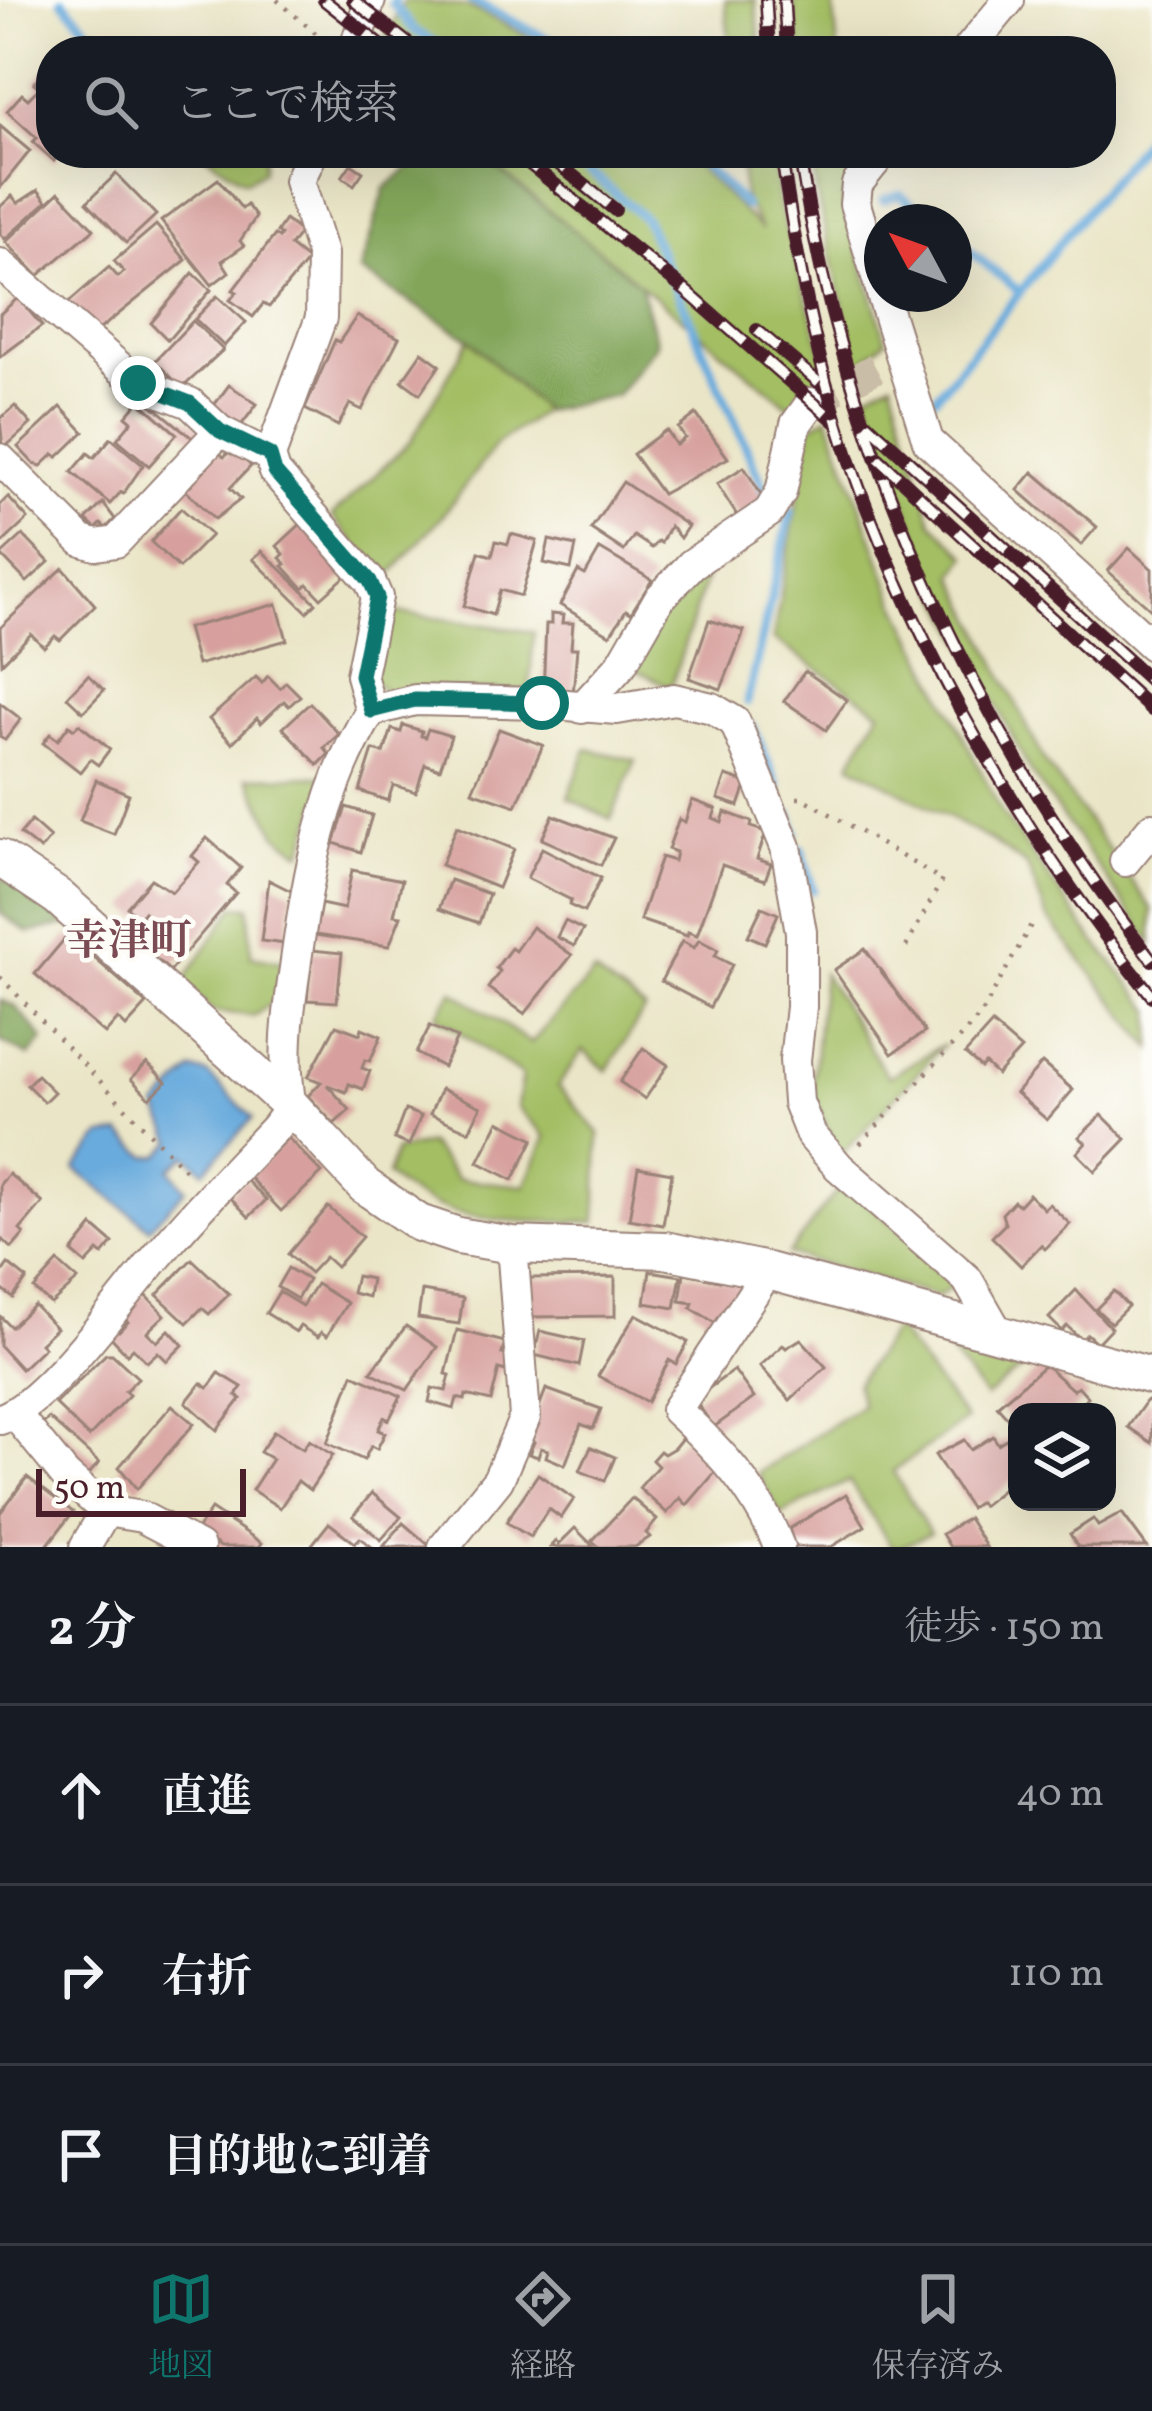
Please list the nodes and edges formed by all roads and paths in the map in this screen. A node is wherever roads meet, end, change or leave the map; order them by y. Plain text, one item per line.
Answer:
1 (277, 0) edge
2 (370, 0) edge
3 (1009, 0) edge
4 (319, 36) edge
5 (359, 36) edge
6 (979, 36) edge
7 (305, 168) edge
8 (869, 168) edge
9 (864, 234) edge
10 (0, 264) edge
11 (884, 312) edge
12 (811, 403) tunnel mouth
13 (220, 431) junction
14 (270, 455) junction
15 (0, 459) edge
16 (1152, 645) edge
17 (582, 708) junction
18 (371, 711) junction
19 (767, 798) junction
20 (1152, 828) edge
21 (0, 858) edge
22 (1125, 861) dead end
23 (1032, 923) dead end
24 (905, 949) dead end
25 (0, 976) edge
26 (291, 1106) junction
27 (182, 1166) dead end
28 (838, 1167) junction
29 (512, 1245) junction
30 (768, 1271) junction
31 (998, 1333) junction
32 (1152, 1376) edge
33 (8, 1417) edge
34 (106, 1511) junction
35 (85, 1547) edge
36 (199, 1547) edge
37 (444, 1547) edge
38 (779, 1547) edge

1 - 4 path
2 - 5 street
3 - 6 street
7 - 14 street
8 - 9 street
10 - 13 street
11 - 16 street
12 - 17 street
13 - 14 street
13 - 15 street
14 - 18 street
17 - 18 street
17 - 19 street
18 - 26 street
19 - 24 path
19 - 28 street
20 - 22 street
21 - 26 street
23 - 28 path
25 - 27 path
26 - 29 street
26 - 33 street
28 - 31 street
29 - 30 street
29 - 37 street
30 - 31 street
30 - 38 street
31 - 32 street
33 - 34 street
34 - 35 street
34 - 36 street

